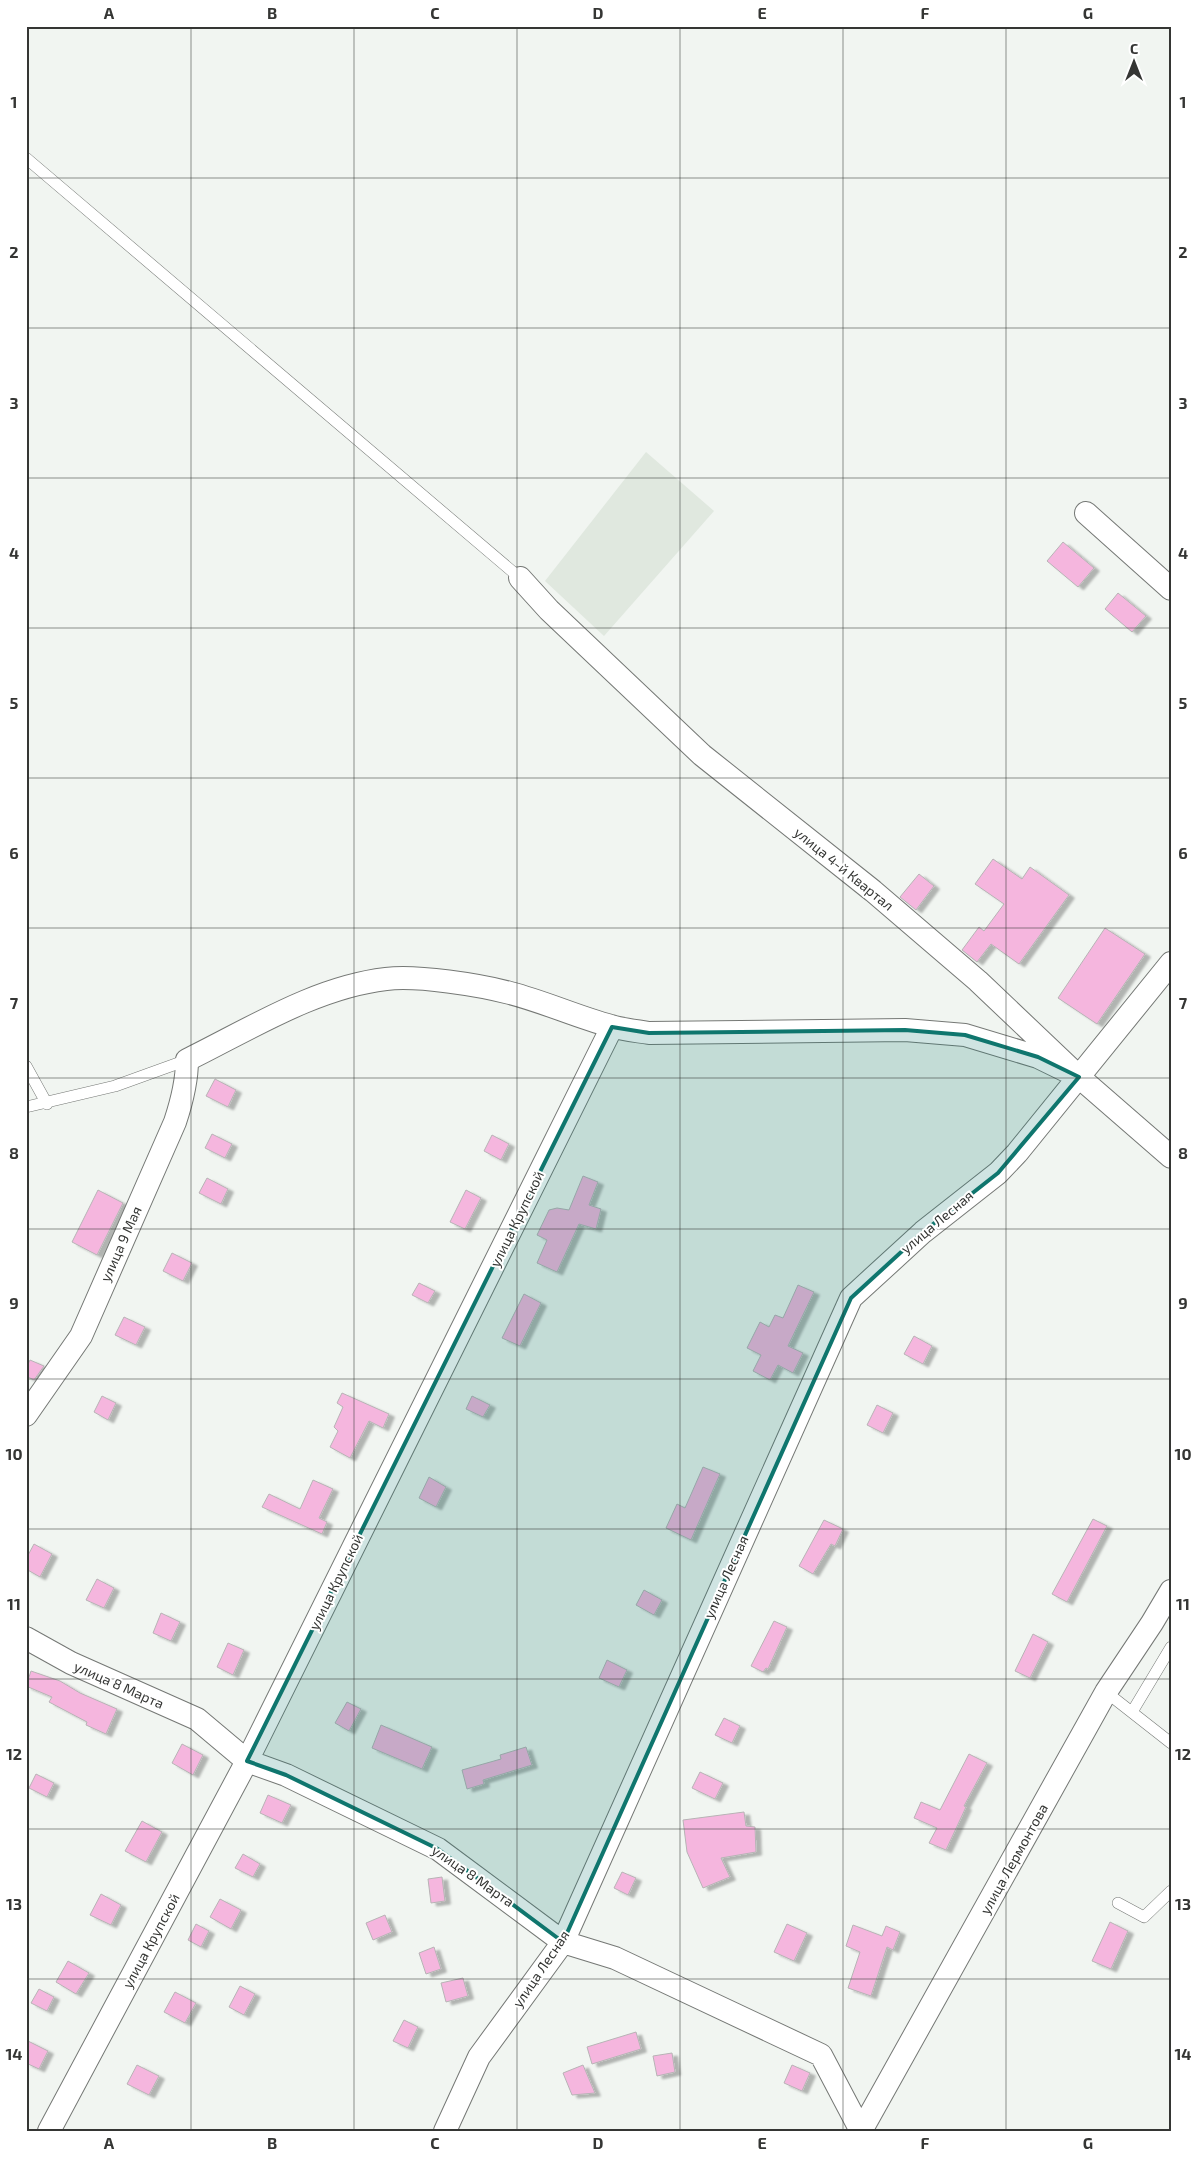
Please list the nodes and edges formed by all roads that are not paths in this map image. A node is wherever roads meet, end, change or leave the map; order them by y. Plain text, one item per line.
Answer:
1 (26, 158) edge
2 (1086, 513) dead end
3 (520, 578) joint
4 (1171, 589) edge
5 (1171, 963) edge
6 (612, 1026) junction
7 (187, 1060) junction
8 (26, 1066) edge
9 (1079, 1077) junction
10 (47, 1104) junction
11 (26, 1107) edge
12 (1171, 1157) edge
13 (26, 1415) edge
14 (1171, 1591) edge
15 (26, 1638) edge
16 (1171, 1647) edge
17 (1106, 1692) junction
18 (1132, 1712) junction
19 (1171, 1743) edge
20 (247, 1761) junction
21 (1171, 1891) edge
22 (1118, 1903) dead end
23 (563, 1942) junction
24 (49, 2131) edge
25 (445, 2131) edge
26 (861, 2131) edge

1 - 3 lane
2 - 4 street
3 - 9 street, улица 4-й Квартал
5 - 9 street, улица Лесная
6 - 7 street
6 - 9 street
6 - 20 street, улица Крупской
7 - 10 lane
7 - 13 street, улица 9 Мая
8 - 10 lane
9 - 12 street, улица 4-й Квартал
9 - 23 street, улица Лесная
10 - 11 lane
14 - 17 street, улица Лермонтова
15 - 20 street, улица 8 Марта
16 - 18 lane
17 - 18 lane
17 - 26 street, улица Лермонтова
18 - 19 lane
20 - 23 street, улица 8 Марта
20 - 24 street, улица Крупской
21 - 22 lane
23 - 25 street, улица Лесная
23 - 26 street, улица 8 Марта

